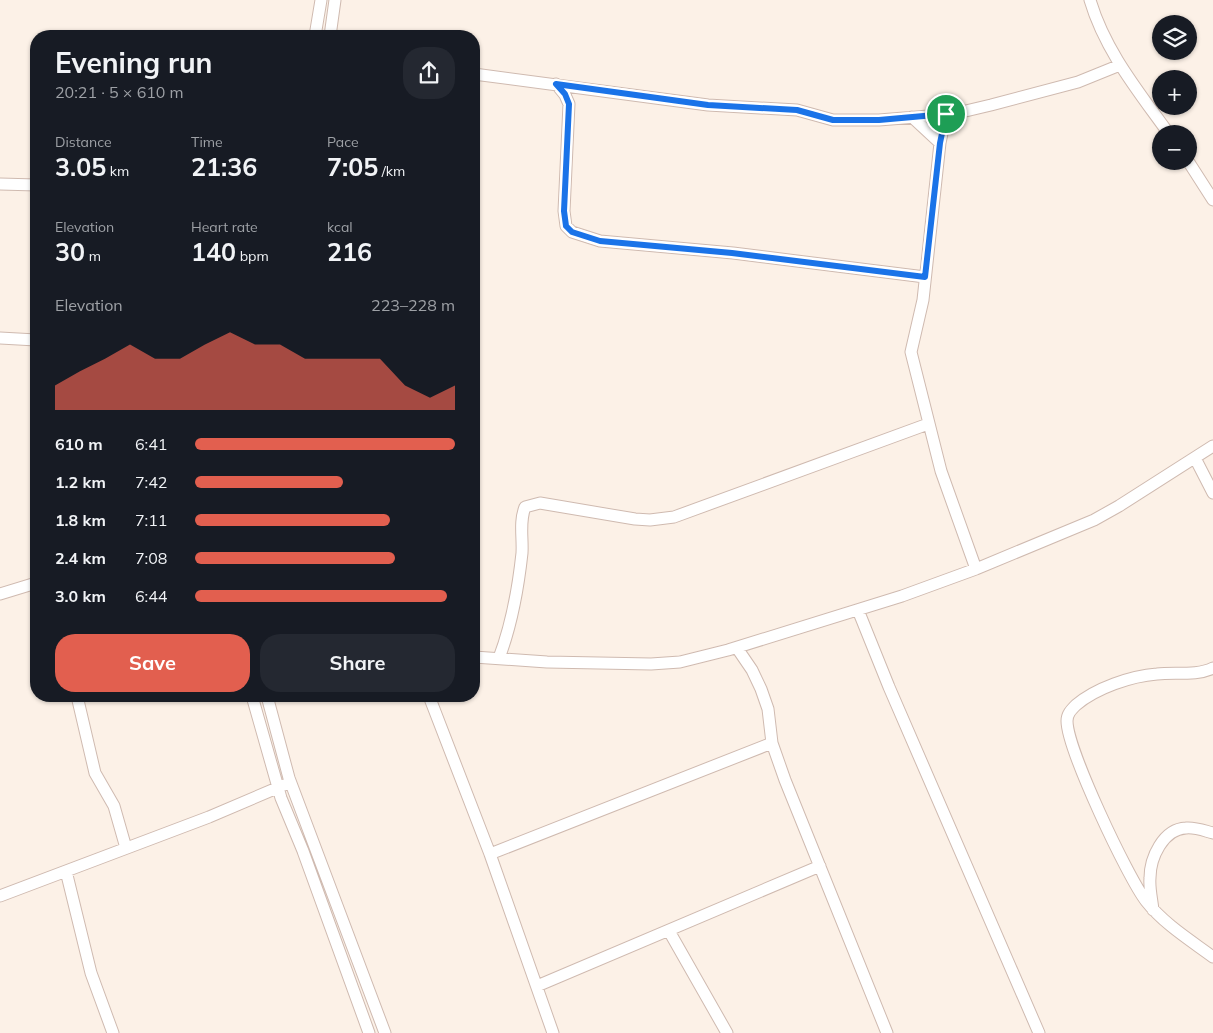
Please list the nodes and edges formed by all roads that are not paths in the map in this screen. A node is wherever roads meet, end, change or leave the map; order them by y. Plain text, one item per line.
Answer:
1 (321, 0) edge
2 (335, 0) edge
3 (1090, 0) edge
4 (316, 30) edge
5 (331, 30) edge
6 (1120, 65) junction
7 (480, 75) edge
8 (556, 84) junction
9 (946, 114) junction
10 (912, 117) junction
11 (1163, 125) edge
12 (940, 143) junction
13 (1194, 170) edge
14 (0, 184) edge
15 (30, 185) edge
16 (1213, 200) edge
17 (925, 277) junction
18 (0, 338) edge
19 (30, 340) edge
20 (928, 424) junction
21 (1213, 446) edge
22 (1195, 458) junction
23 (1213, 493) edge
24 (976, 570) junction
25 (30, 585) edge
26 (0, 594) edge
27 (858, 610) junction
28 (737, 648) junction
29 (480, 657) edge
30 (499, 658) junction
31 (1213, 668) edge
32 (77, 702) edge
33 (254, 702) edge
34 (268, 702) edge
35 (431, 702) edge
36 (772, 743) junction
37 (291, 783) junction
38 (278, 788) junction
39 (1213, 833) edge
40 (126, 848) junction
41 (490, 854) junction
42 (820, 866) junction
43 (66, 871) junction
44 (0, 896) edge
45 (1153, 910) junction
46 (669, 931) junction
47 (1213, 957) edge
48 (537, 986) junction
49 (114, 1033) edge
50 (370, 1033) edge
51 (384, 1033) edge
52 (553, 1033) edge
53 (727, 1033) edge
54 (887, 1033) edge
55 (1039, 1033) edge

1 - 4 street
2 - 5 street
3 - 6 street
6 - 9 street
6 - 11 street
7 - 8 street
8 - 10 street
8 - 17 street
9 - 10 street
9 - 12 street
10 - 12 street
12 - 17 street
13 - 16 street
14 - 15 street
17 - 20 street
18 - 19 street
20 - 24 street
20 - 30 street
21 - 22 street
22 - 23 street
22 - 24 street
24 - 27 street
25 - 26 street
27 - 28 street
27 - 55 street
28 - 30 street
28 - 36 street
29 - 30 street
31 - 45 street
32 - 40 street
33 - 38 street
34 - 37 street
35 - 41 street
36 - 41 street
36 - 42 street
37 - 38 street
37 - 51 street
38 - 40 street
38 - 50 street
39 - 45 street
40 - 43 street
41 - 48 street
42 - 46 street
42 - 54 street
43 - 44 street
43 - 49 street
45 - 47 street
46 - 48 street
46 - 53 street
48 - 52 street

